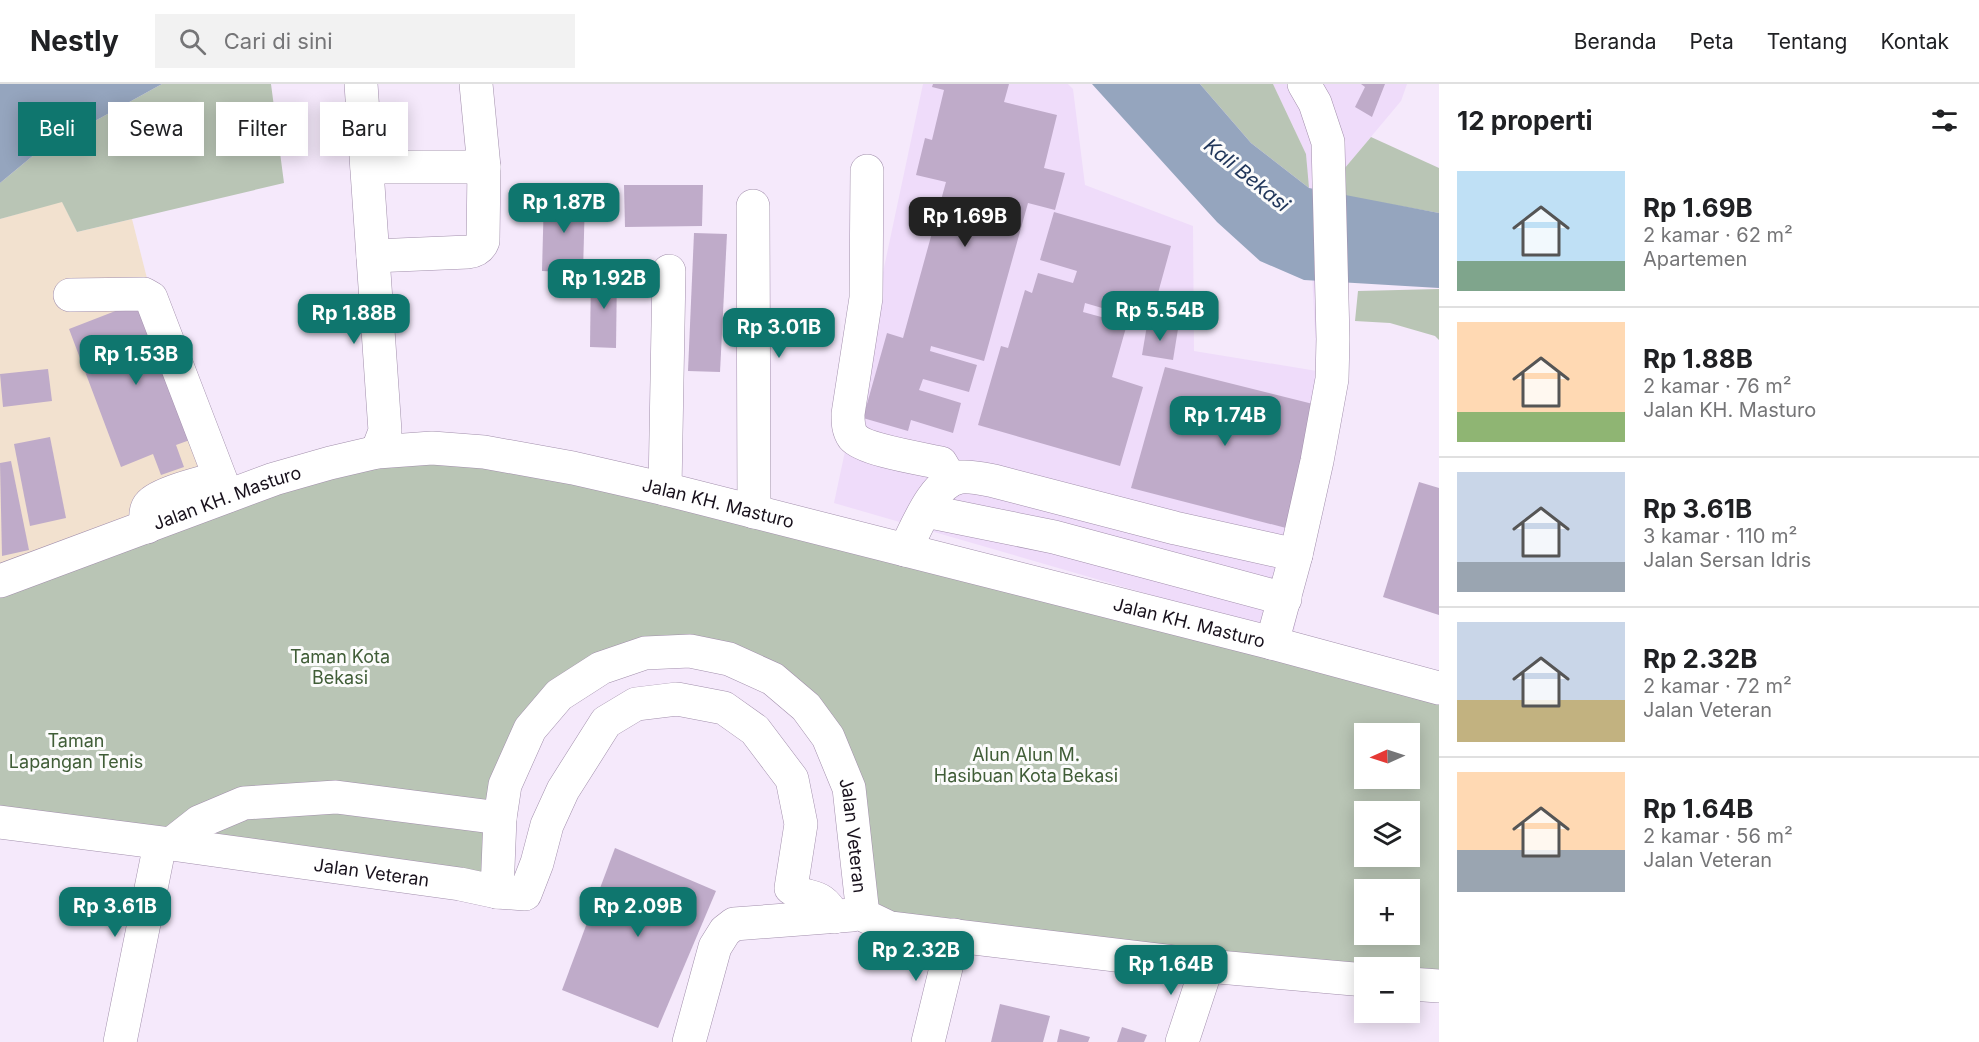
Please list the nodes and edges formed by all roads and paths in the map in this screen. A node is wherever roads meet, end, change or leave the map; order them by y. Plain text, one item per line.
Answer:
1 (361, 84) edge
2 (476, 84) edge
3 (1304, 84) edge
4 (484, 166) junction
5 (367, 167) junction
6 (867, 171) dead end
7 (753, 206) dead end
8 (373, 256) junction
9 (669, 271) dead end
10 (70, 295) dead end
11 (377, 452) junction
12 (951, 480) junction
13 (223, 487) junction
14 (665, 489) junction
15 (1067, 500) junction
16 (926, 511) junction
17 (754, 512) junction
18 (1054, 537) junction
19 (905, 550) junction
20 (1296, 555) junction
21 (1144, 561) junction
22 (0, 581) edge
23 (1036, 584) junction
24 (1285, 598) junction
25 (1126, 606) junction
26 (1272, 643) junction
27 (1439, 688) edge
28 (500, 818) junction
29 (0, 822) edge
30 (166, 844) junction
31 (497, 892) junction
32 (849, 916) junction
33 (954, 935) junction
34 (1207, 966) junction
35 (1354, 979) edge
36 (1420, 985) edge
37 (1439, 986) edge
38 (120, 1042) edge
39 (689, 1042) edge
40 (928, 1042) edge
41 (1182, 1042) edge

1 - 5 street
2 - 4 street
3 - 20 street
4 - 5 street
4 - 8 street
5 - 8 street
6 - 12 street
7 - 17 street
8 - 11 street
9 - 14 street
10 - 13 street
11 - 13 street, Jalan KH. Masturo
11 - 14 street, Jalan KH. Masturo
12 - 15 street
12 - 16 street
13 - 22 street, Jalan KH. Masturo
14 - 17 street, Jalan KH. Masturo
15 - 18 street
15 - 20 street
16 - 18 street
16 - 19 street
17 - 19 street, Jalan KH. Masturo
18 - 21 street
18 - 23 street
19 - 23 street, Jalan KH. Masturo
20 - 24 street
21 - 24 street
21 - 25 street
23 - 25 street, Jalan KH. Masturo
24 - 26 street
25 - 26 street, Jalan KH. Masturo
26 - 27 street, Jalan KH. Masturo
28 - 30 street
28 - 31 street, Jalan Veteran
28 - 32 street, Jalan Veteran
29 - 30 street, Jalan Veteran
30 - 31 street, Jalan Veteran
30 - 38 street
31 - 32 street
32 - 33 street, Jalan Veteran
32 - 39 street
33 - 34 street, Jalan Veteran
33 - 40 street
34 - 35 street, Jalan Veteran
34 - 41 street
36 - 37 street

